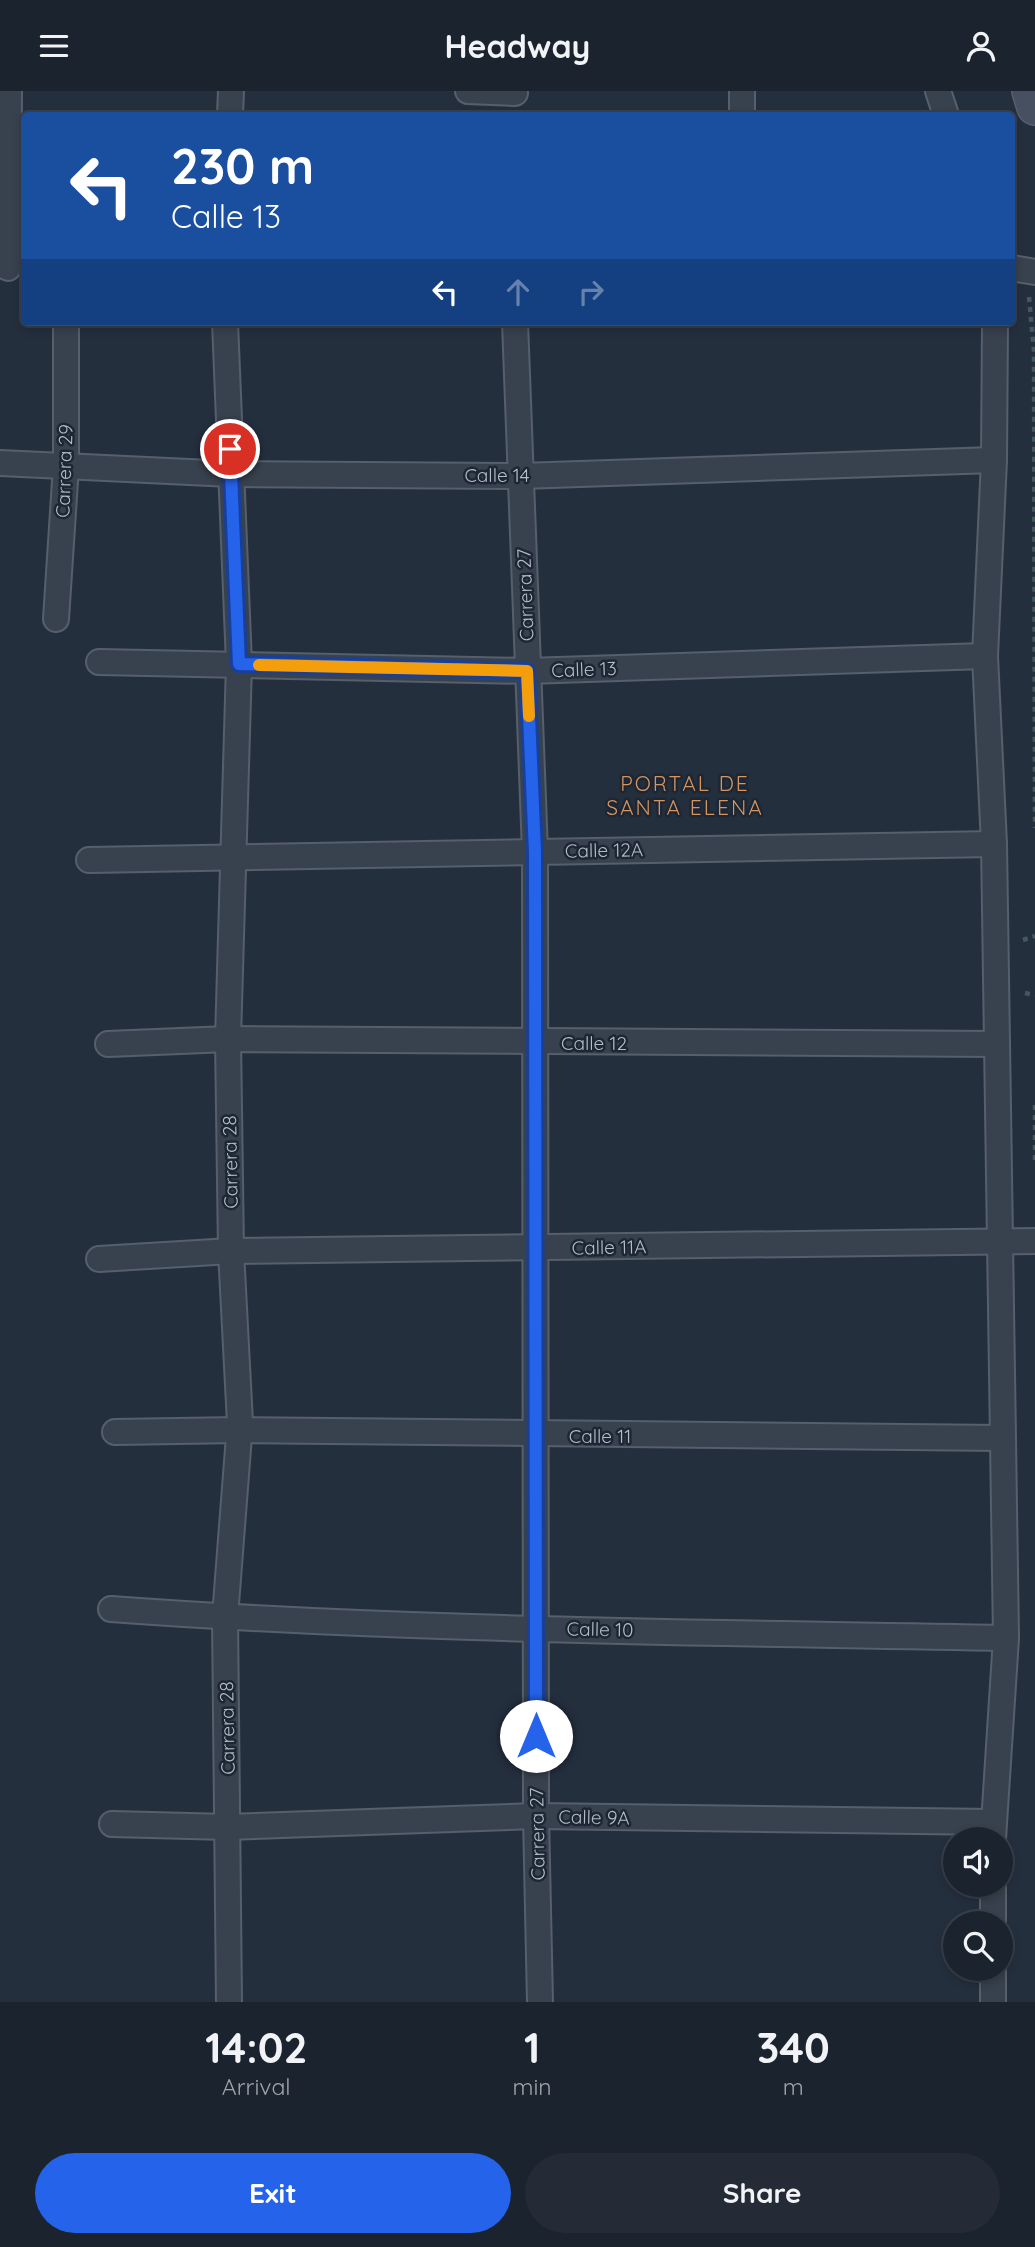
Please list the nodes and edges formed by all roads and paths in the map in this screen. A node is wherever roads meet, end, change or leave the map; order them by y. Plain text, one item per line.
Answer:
1 (9, 91) edge
2 (231, 91) edge
3 (468, 91) edge
4 (742, 91) edge
5 (938, 91) edge
6 (1030, 91) edge
7 (515, 100) edge
8 (1035, 107) edge
9 (230, 112) edge
10 (742, 112) edge
11 (945, 112) edge
12 (11, 268) edge
13 (1025, 270) edge
14 (66, 326) edge
15 (225, 326) edge
16 (515, 326) edge
17 (995, 326) edge
18 (994, 460) junction
19 (0, 463) edge
20 (66, 466) junction
21 (231, 474) junction
22 (521, 476) junction
23 (56, 619) dead end
24 (985, 656) junction
25 (99, 662) dead end
26 (239, 664) junction
27 (527, 671) junction
28 (1035, 828) edge
29 (994, 844) junction
30 (535, 852) junction
31 (235, 857) junction
32 (89, 860) dead end
33 (228, 1039) junction
34 (534, 1043) junction
35 (108, 1044) dead end
36 (997, 1044) junction
37 (1035, 1105) edge
38 (1035, 1163) edge
39 (1000, 1241) junction
40 (1035, 1241) edge
41 (536, 1248) junction
42 (231, 1251) junction
43 (99, 1259) dead end
44 (239, 1430) junction
45 (116, 1432) dead end
46 (535, 1435) junction
47 (1000, 1438) junction
48 (111, 1609) dead end
49 (225, 1617) junction
50 (537, 1628) junction
51 (1006, 1638) junction
52 (536, 1816) junction
53 (112, 1824) dead end
54 (228, 1827) junction
55 (993, 1827) edge
56 (943, 1829) edge
57 (993, 1981) edge
58 (229, 2002) edge
59 (540, 2002) edge
60 (993, 2002) edge

1 - 12 street
2 - 9 street
3 - 7 street
4 - 10 street
5 - 11 street
6 - 8 main road
13 - 28 path
14 - 20 street, Carrera 29
15 - 21 street, Carrera 28
16 - 22 street, Carrera 27
17 - 18 street
18 - 22 street, Calle 14
18 - 24 street
19 - 20 street, Calle 14
20 - 21 street, Calle 14
20 - 23 street, Carrera 29
21 - 22 street, Calle 14
21 - 26 street, Carrera 28
22 - 27 street, Carrera 27
24 - 27 street, Calle 13
24 - 29 street
25 - 26 street, Calle 13
26 - 27 street, Calle 13
26 - 31 street, Carrera 28
27 - 30 street, Carrera 27
29 - 30 street, Calle 12A
29 - 36 street
30 - 31 street, Calle 12A
30 - 34 street, Carrera 27
31 - 32 street, Calle 12A
31 - 33 street, Carrera 28
33 - 34 street, Calle 12
33 - 35 street, Calle 12
33 - 42 street, Carrera 28
34 - 36 street, Calle 12
34 - 41 street, Carrera 27
36 - 39 street
37 - 38 path
39 - 40 street, Calle 11A
39 - 41 street, Calle 11A
39 - 47 street
41 - 42 street, Calle 11A
41 - 46 street, Carrera 27
42 - 43 street, Calle 11A
42 - 44 street, Carrera 28
44 - 45 street, Calle 11
44 - 46 street, Calle 11
44 - 49 street, Carrera 28
46 - 47 street, Calle 11
46 - 50 street, Carrera 27
47 - 51 street
48 - 49 street, Calle 10
49 - 50 street, Calle 10
49 - 54 street, Carrera 28
50 - 51 street, Calle 10
50 - 52 street, Carrera 27
51 - 55 street
52 - 54 street, Calle 9A
52 - 56 street, Calle 9A
52 - 59 street, Carrera 27
53 - 54 street, Calle 9A
54 - 58 street, Carrera 28
57 - 60 street

